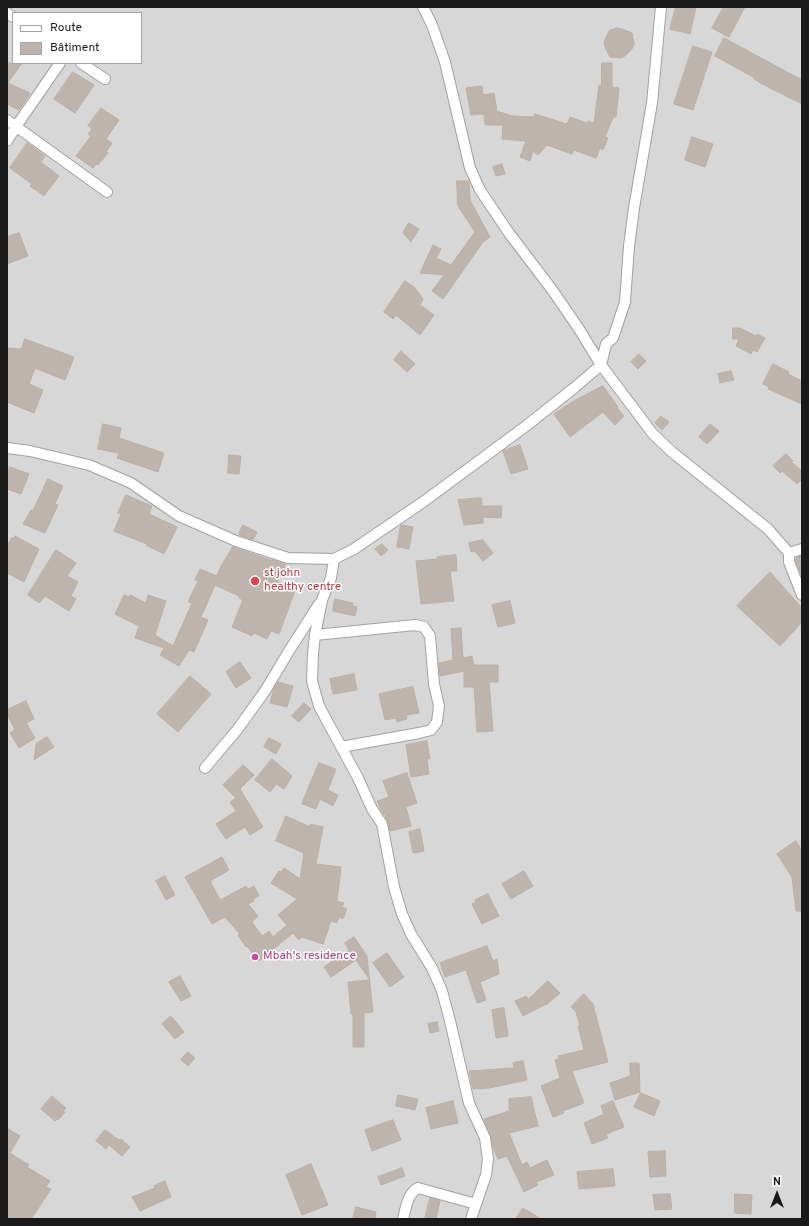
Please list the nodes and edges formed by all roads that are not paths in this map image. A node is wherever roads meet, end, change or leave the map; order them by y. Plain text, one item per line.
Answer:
1 (423, 7) edge
2 (661, 7) edge
3 (59, 64) edge
4 (82, 64) edge
5 (105, 79) dead end
6 (7, 120) edge
7 (17, 125) junction
8 (7, 141) edge
9 (107, 192) dead end
10 (601, 365) junction
11 (7, 448) edge
12 (802, 549) edge
13 (790, 553) junction
14 (334, 559) junction
15 (802, 595) edge
16 (322, 600) junction
17 (315, 635) junction
18 (341, 747) junction
19 (204, 768) dead end
20 (476, 1204) junction
21 (403, 1219) edge
22 (471, 1219) edge

1 - 10 street
2 - 10 street
3 - 7 street
4 - 5 street
6 - 7 street
7 - 8 street
7 - 9 street
10 - 13 street
10 - 14 street
11 - 14 street
12 - 13 street
13 - 15 street
14 - 16 street
16 - 17 street
16 - 19 street
17 - 18 street
17 - 18 street
18 - 20 street
20 - 21 street
20 - 22 street

